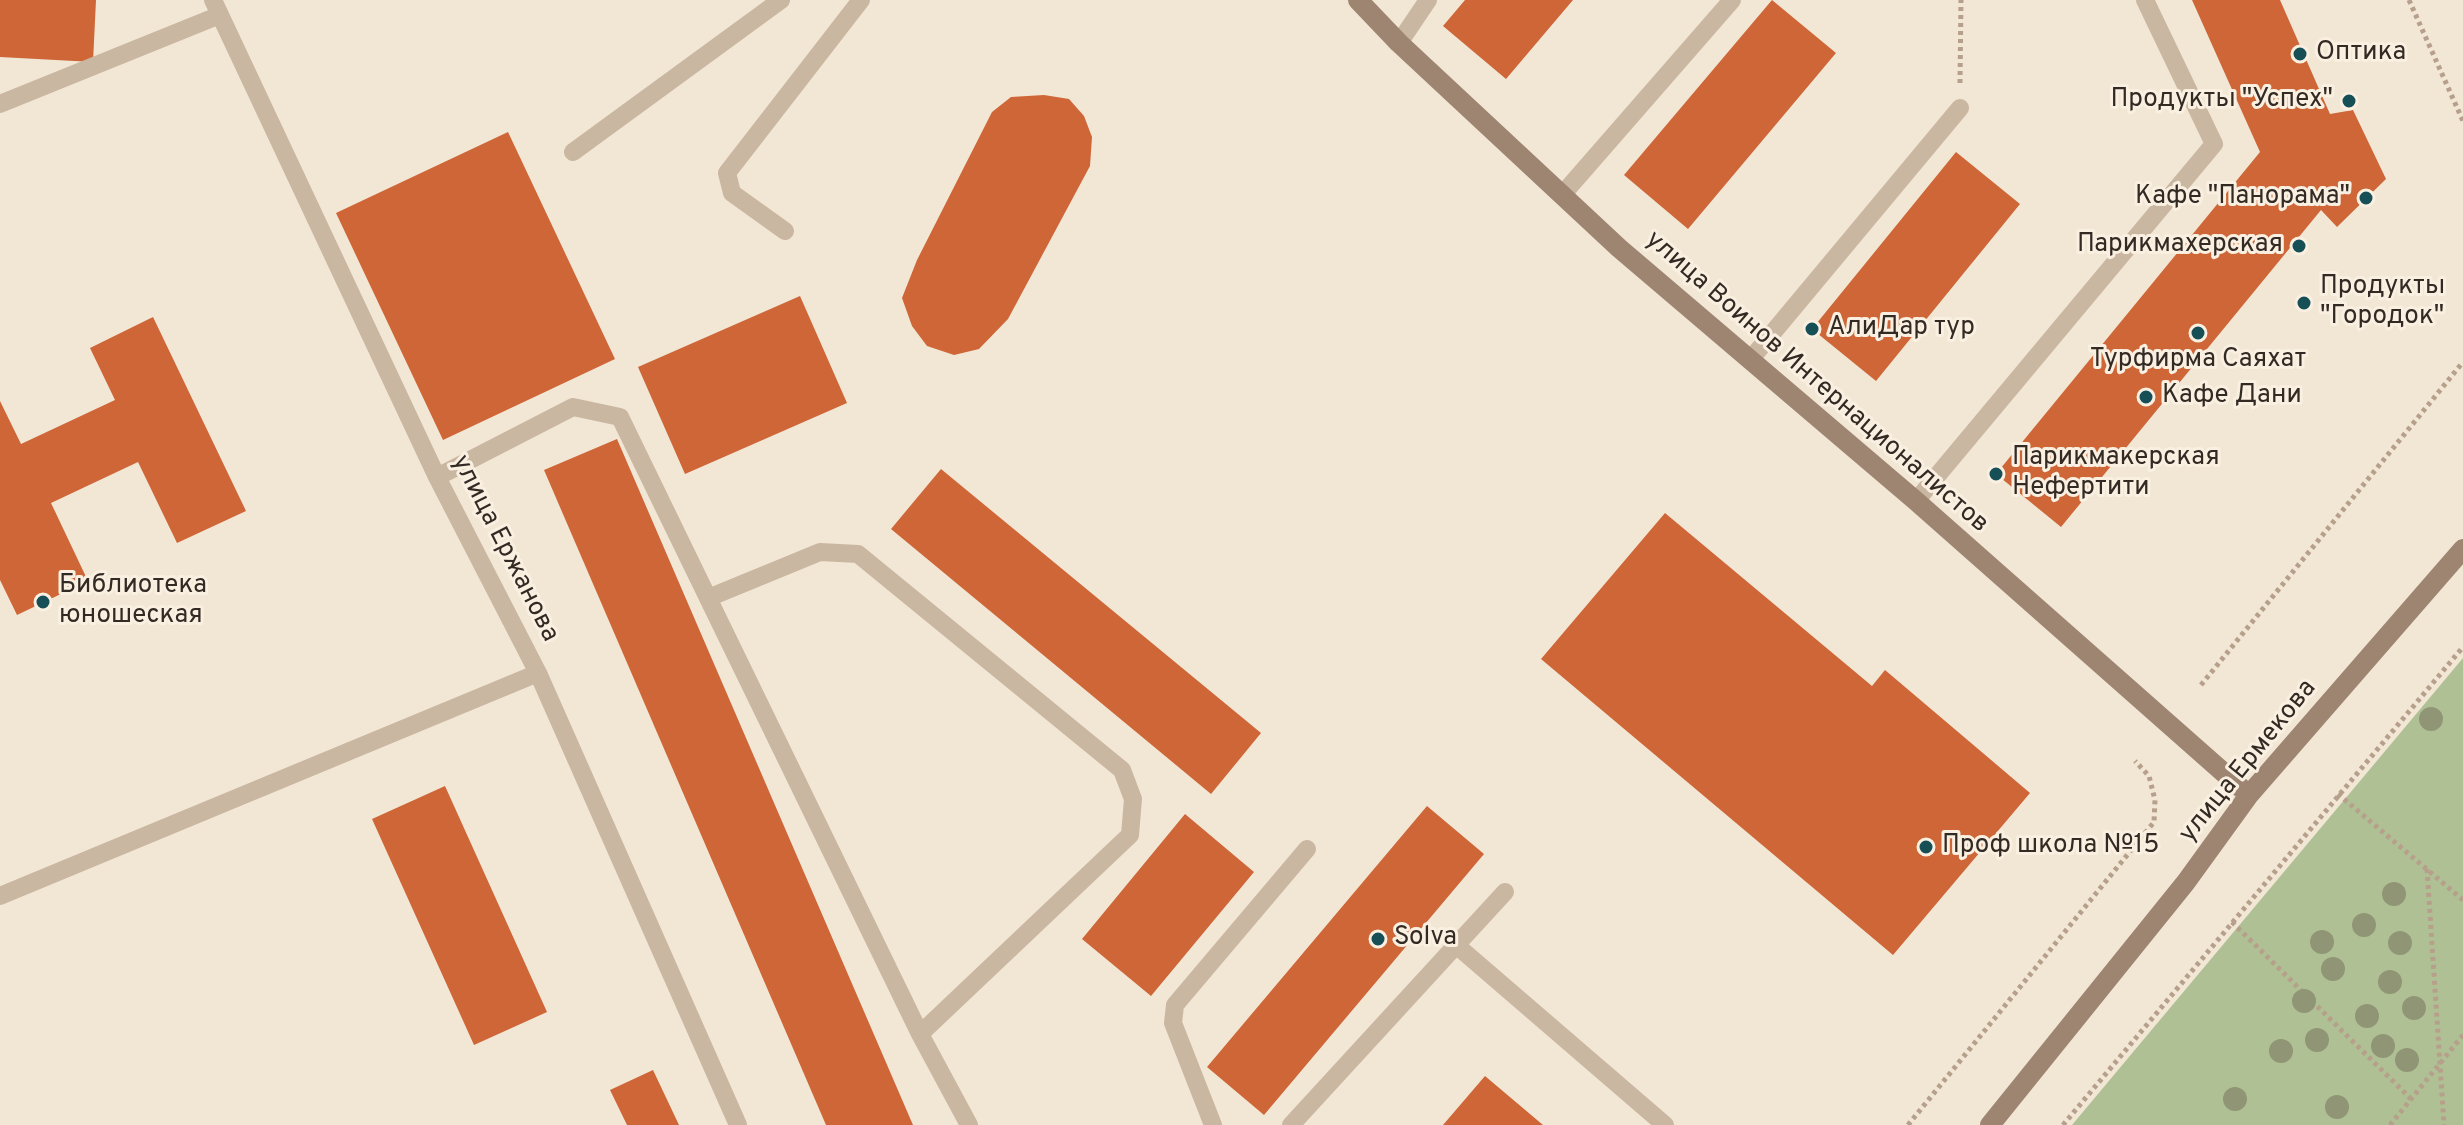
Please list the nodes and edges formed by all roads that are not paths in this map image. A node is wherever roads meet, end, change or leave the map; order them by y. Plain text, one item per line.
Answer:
1 (781, 0) edge
2 (861, 0) edge
3 (1358, 0) edge
4 (1428, 0) edge
5 (1732, 0) edge
6 (2145, 0) edge
7 (217, 7) edge
8 (1399, 43) junction
9 (0, 104) edge
10 (1960, 108) road end
11 (573, 152) dead end
12 (1562, 195) junction
13 (785, 231) dead end
14 (1750, 360) junction
15 (437, 477) junction
16 (1916, 501) junction
17 (2463, 549) edge
18 (708, 598) junction
19 (538, 673) junction
20 (2249, 795) junction
21 (1307, 849) dead end
22 (1505, 892) dead end
23 (0, 896) edge
24 (1456, 945) junction
25 (920, 1034) junction
26 (738, 1125) edge
27 (969, 1125) edge
28 (1213, 1125) edge
29 (1291, 1125) edge
30 (1665, 1125) edge
31 (1990, 1125) edge

1 - 11 lane
2 - 13 lane
3 - 8 main road, улица Воинов Интернационалистов
4 - 8 lane
5 - 12 lane
6 - 16 lane
7 - 9 lane
7 - 15 lane, улица Ержанова
8 - 12 main road, улица Воинов Интернационалистов
10 - 14 lane
12 - 14 main road, улица Воинов Интернационалистов
14 - 16 main road, улица Воинов Интернационалистов
15 - 18 lane
15 - 19 lane, улица Ержанова
16 - 20 main road, улица Воинов Интернационалистов
17 - 20 main road, улица Ермекова
18 - 25 lane
18 - 25 lane
19 - 23 lane
19 - 26 lane, улица Ержанова
20 - 31 main road, улица Ермекова
21 - 28 lane
22 - 24 lane
24 - 29 lane
24 - 30 lane
25 - 27 lane

